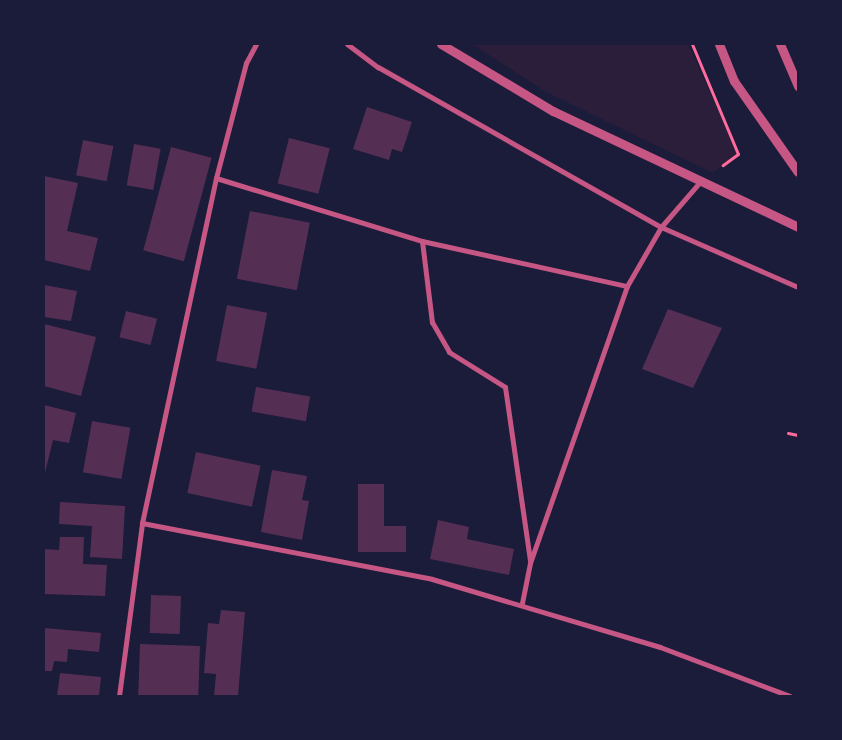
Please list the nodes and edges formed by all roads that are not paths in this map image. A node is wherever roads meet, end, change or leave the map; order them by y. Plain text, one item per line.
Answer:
1 (256, 44) edge
2 (347, 44) edge
3 (441, 44) edge
4 (718, 44) edge
5 (780, 44) edge
6 (798, 86) edge
7 (798, 172) edge
8 (216, 178) junction
9 (699, 184) junction
10 (661, 227) junction
11 (798, 227) edge
12 (422, 241) junction
13 (627, 286) junction
14 (798, 287) edge
15 (142, 523) junction
16 (530, 563) junction
17 (522, 603) junction
18 (119, 696) edge
19 (790, 696) edge

1 - 8 street
2 - 10 street
3 - 9 street
4 - 7 street
5 - 6 street
8 - 12 street
8 - 15 street
9 - 10 street
9 - 11 street
10 - 13 street
10 - 14 street
12 - 13 street
12 - 16 street
13 - 16 street
15 - 17 street
15 - 18 street
16 - 17 street
17 - 19 street

